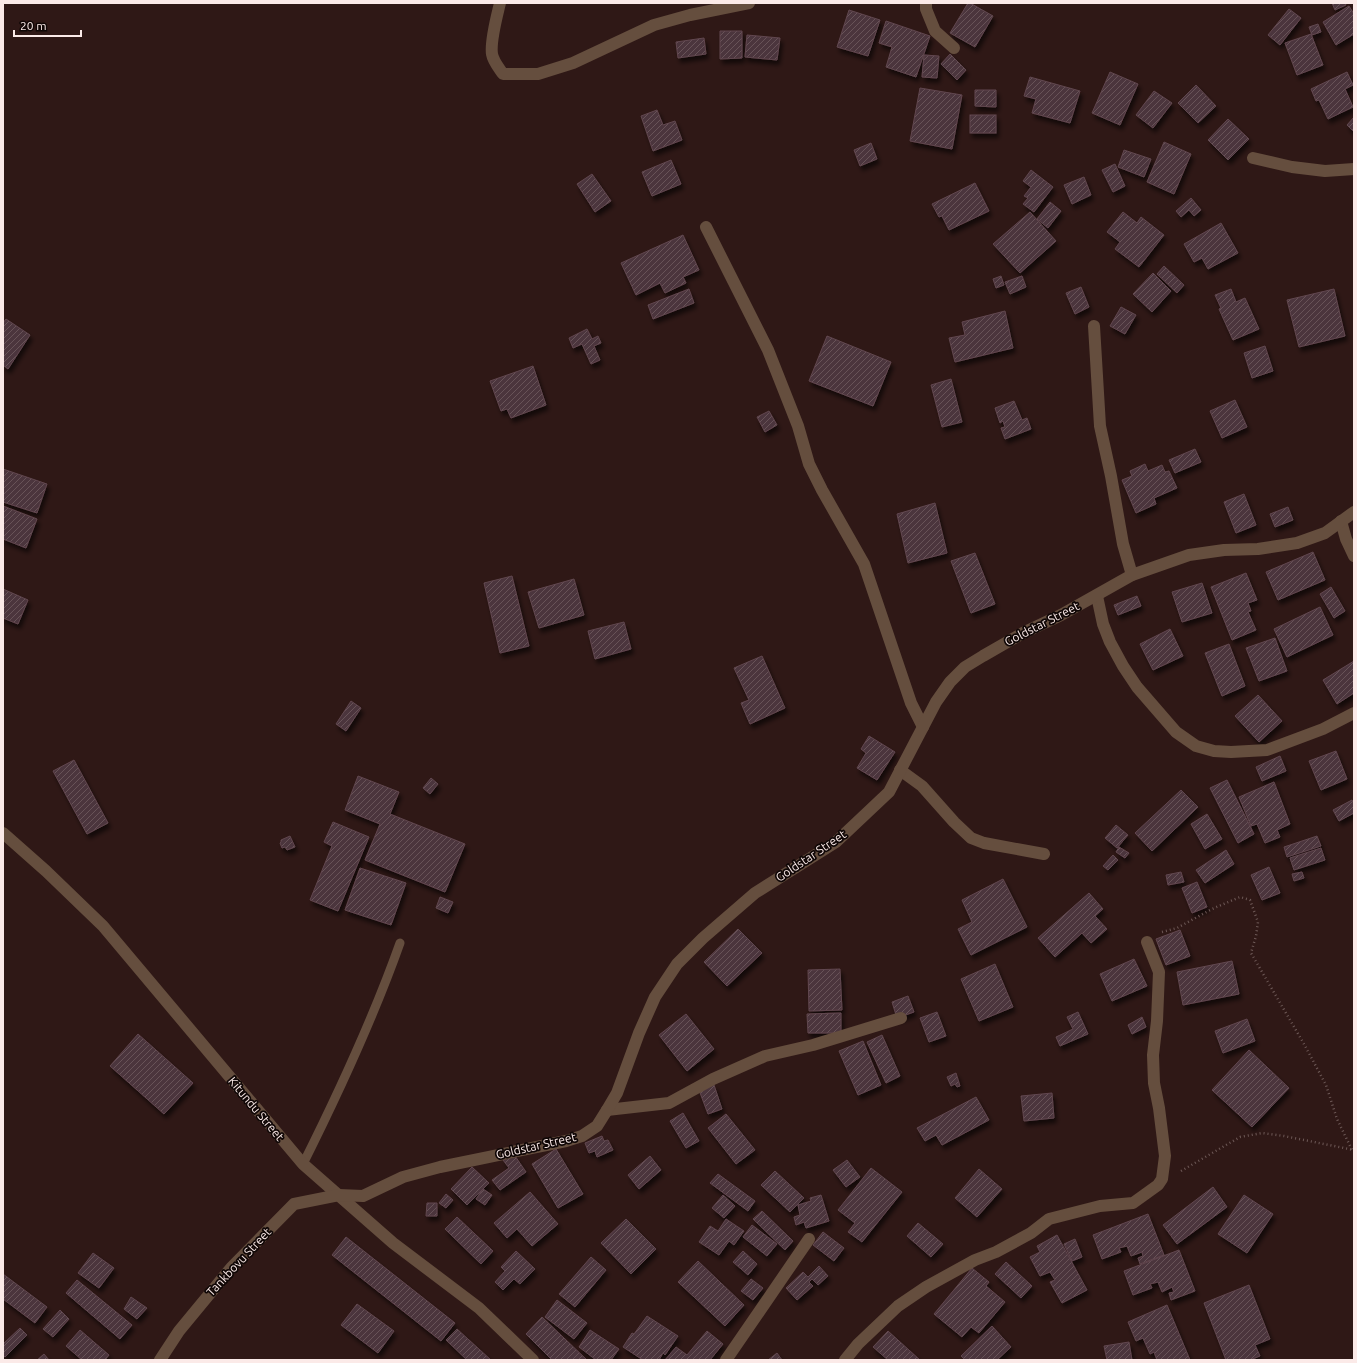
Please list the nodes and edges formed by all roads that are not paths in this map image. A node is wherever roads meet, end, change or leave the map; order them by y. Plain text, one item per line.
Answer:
1 (500, 3) edge
2 (749, 3) edge
3 (926, 3) edge
4 (954, 48) dead end
5 (1253, 158) dead end
6 (1354, 169) edge
7 (706, 226) dead end
8 (1094, 326) dead end
9 (1354, 512) edge
10 (1341, 521) junction
11 (1354, 556) edge
12 (1132, 575) junction
13 (1097, 596) junction
14 (1354, 713) edge
15 (922, 727) junction
16 (900, 770) junction
17 (3, 833) edge
18 (1044, 854) dead end
19 (1147, 942) road end
20 (400, 943) dead end
21 (901, 1018) dead end
22 (607, 1110) junction
23 (303, 1164) junction
24 (338, 1195) junction
25 (809, 1239) dead end
26 (160, 1360) edge
27 (533, 1360) edge
28 (726, 1360) edge
29 (845, 1360) edge

1 - 2 street
3 - 4 street
5 - 6 street
7 - 15 street
8 - 12 street
9 - 10 street, Goldstar Street
10 - 11 street
10 - 12 street, Goldstar Street
12 - 13 street, Goldstar Street
13 - 14 street
13 - 15 street, Goldstar Street
15 - 16 street, Goldstar Street
16 - 18 street
16 - 22 street, Goldstar Street
17 - 23 street, Kitundu Street
19 - 29 street
20 - 23 lane
21 - 22 street
22 - 24 street, Goldstar Street
23 - 24 street, Kitundu Street
24 - 26 street, Tankbovu Street
24 - 27 street, Kitundu Street
25 - 28 street

